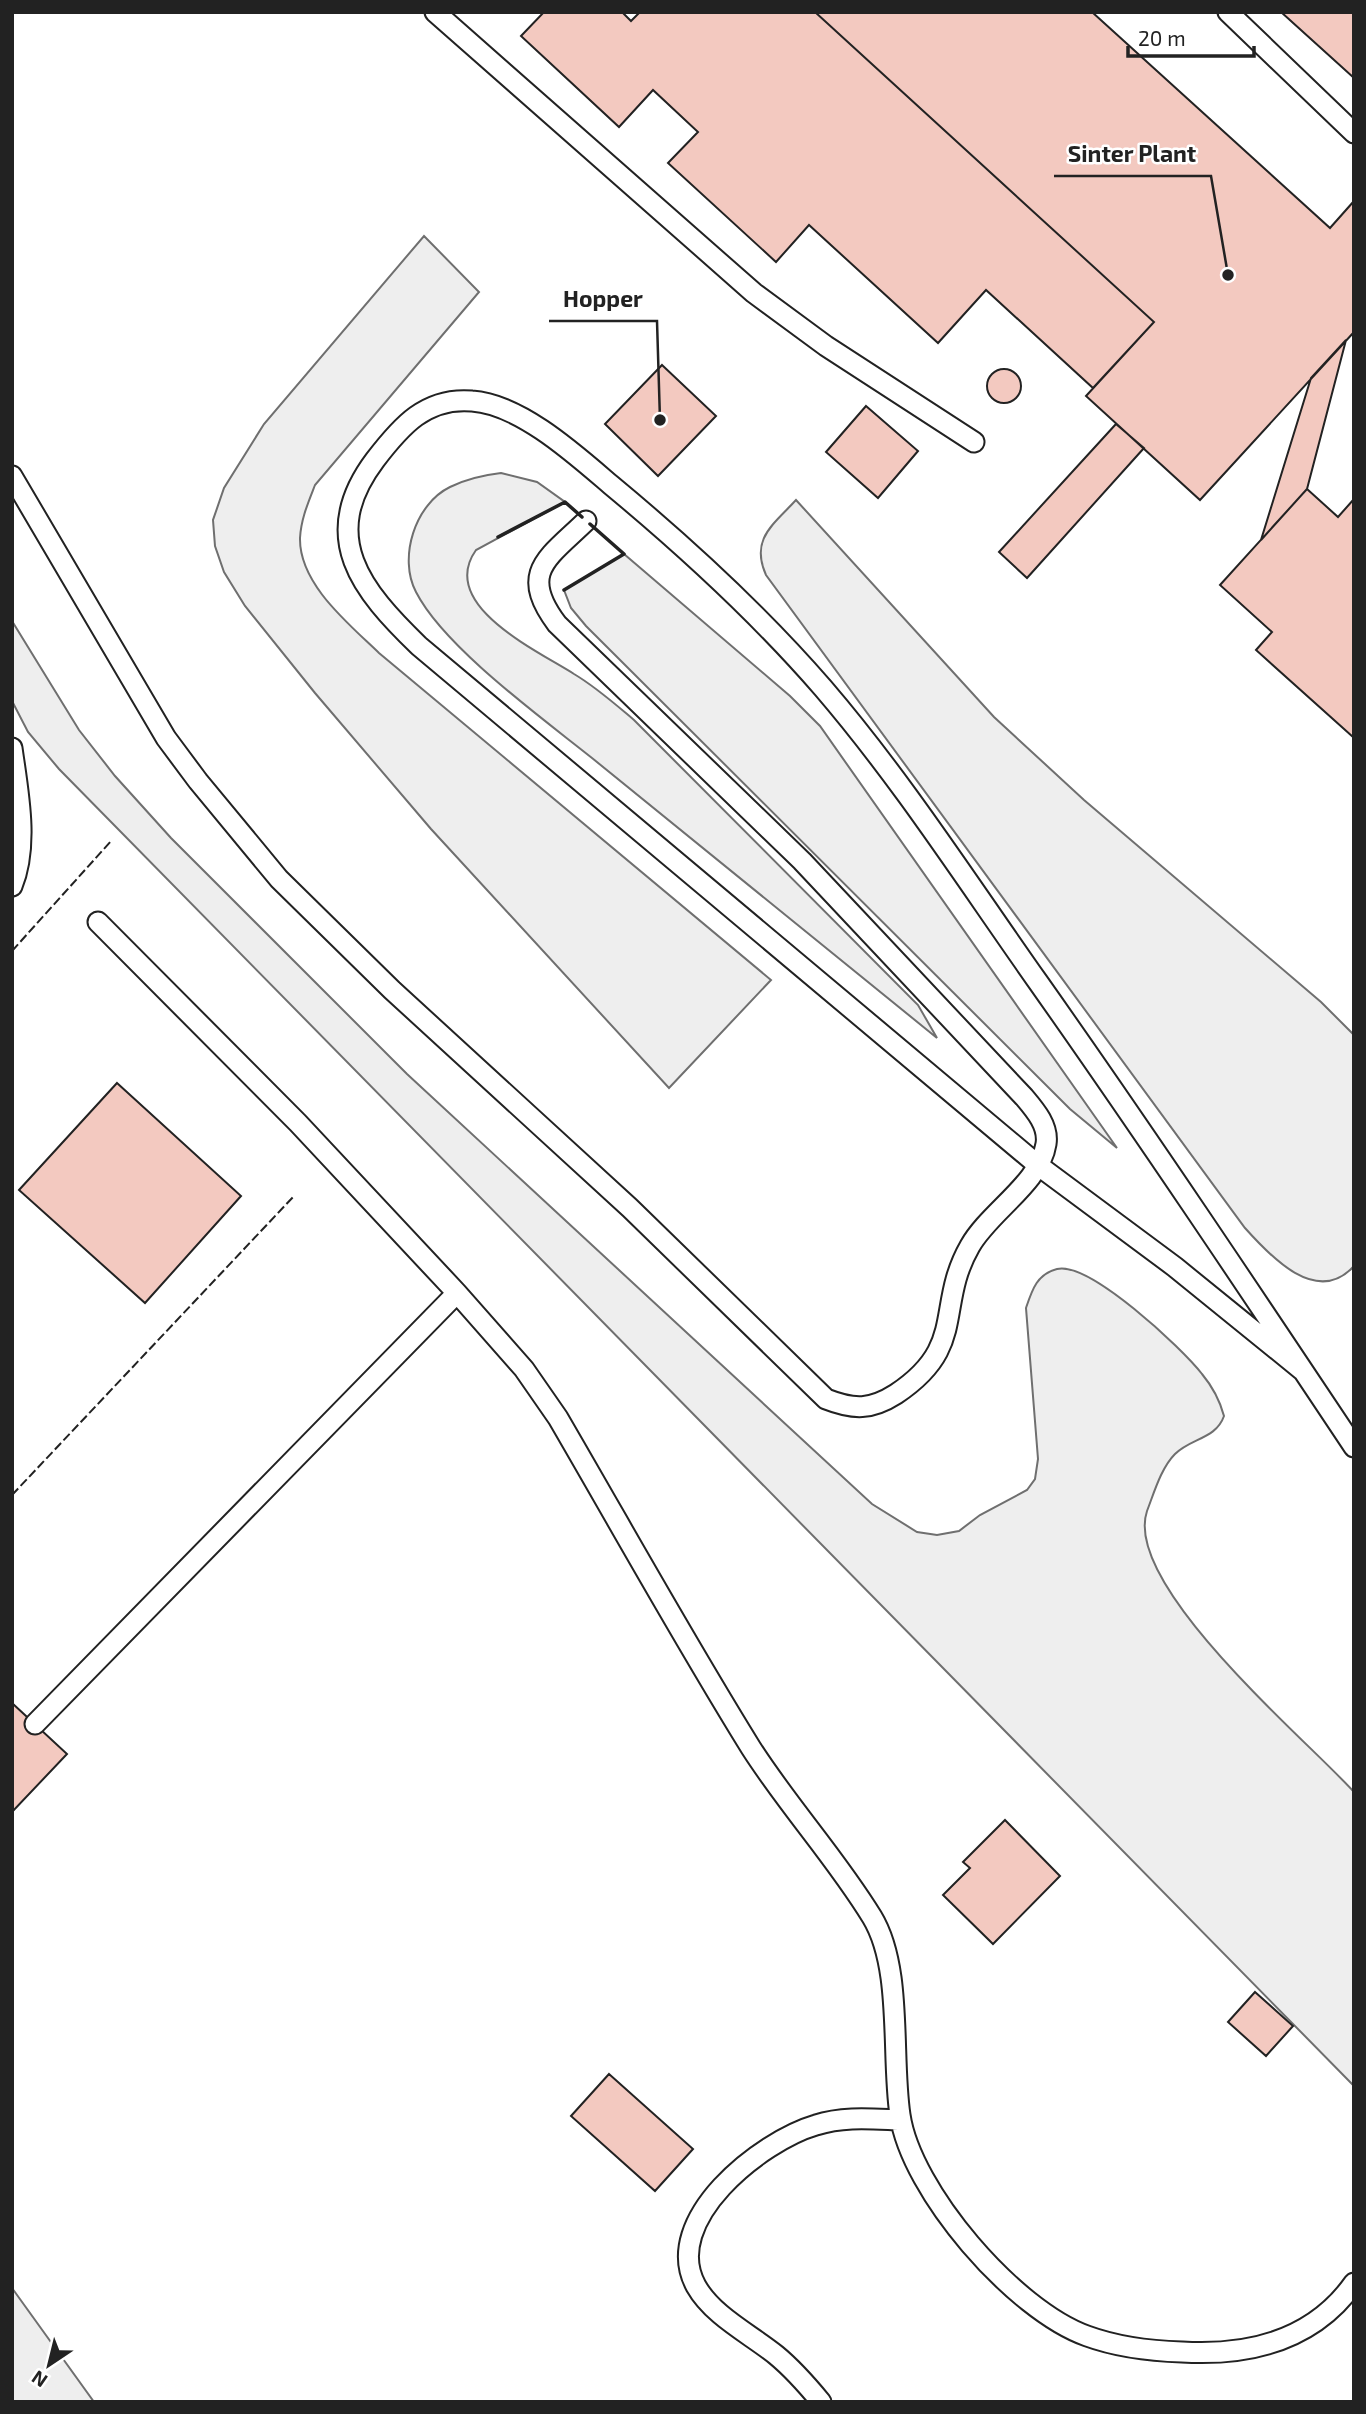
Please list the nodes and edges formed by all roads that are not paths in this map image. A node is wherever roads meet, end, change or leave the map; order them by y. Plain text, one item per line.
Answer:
1 (435, 12) edge
2 (1228, 12) edge
3 (1354, 133) edge
4 (974, 442) dead end
5 (12, 476) edge
6 (586, 521) dead end
7 (12, 748) edge
8 (12, 886) edge
9 (98, 922) dead end
10 (1039, 1166) junction
11 (457, 1293) junction
12 (1303, 1370) junction
13 (1354, 1447) edge
14 (35, 1724) dead end
15 (901, 2120) junction
16 (1354, 2283) edge
17 (821, 2402) edge

1 - 4 lane
2 - 3 lane
5 - 10 lane
6 - 10 lane
7 - 8 lane
9 - 11 lane
10 - 12 lane
10 - 12 lane
11 - 14 lane
11 - 15 lane
12 - 13 lane
15 - 16 lane
15 - 17 lane

